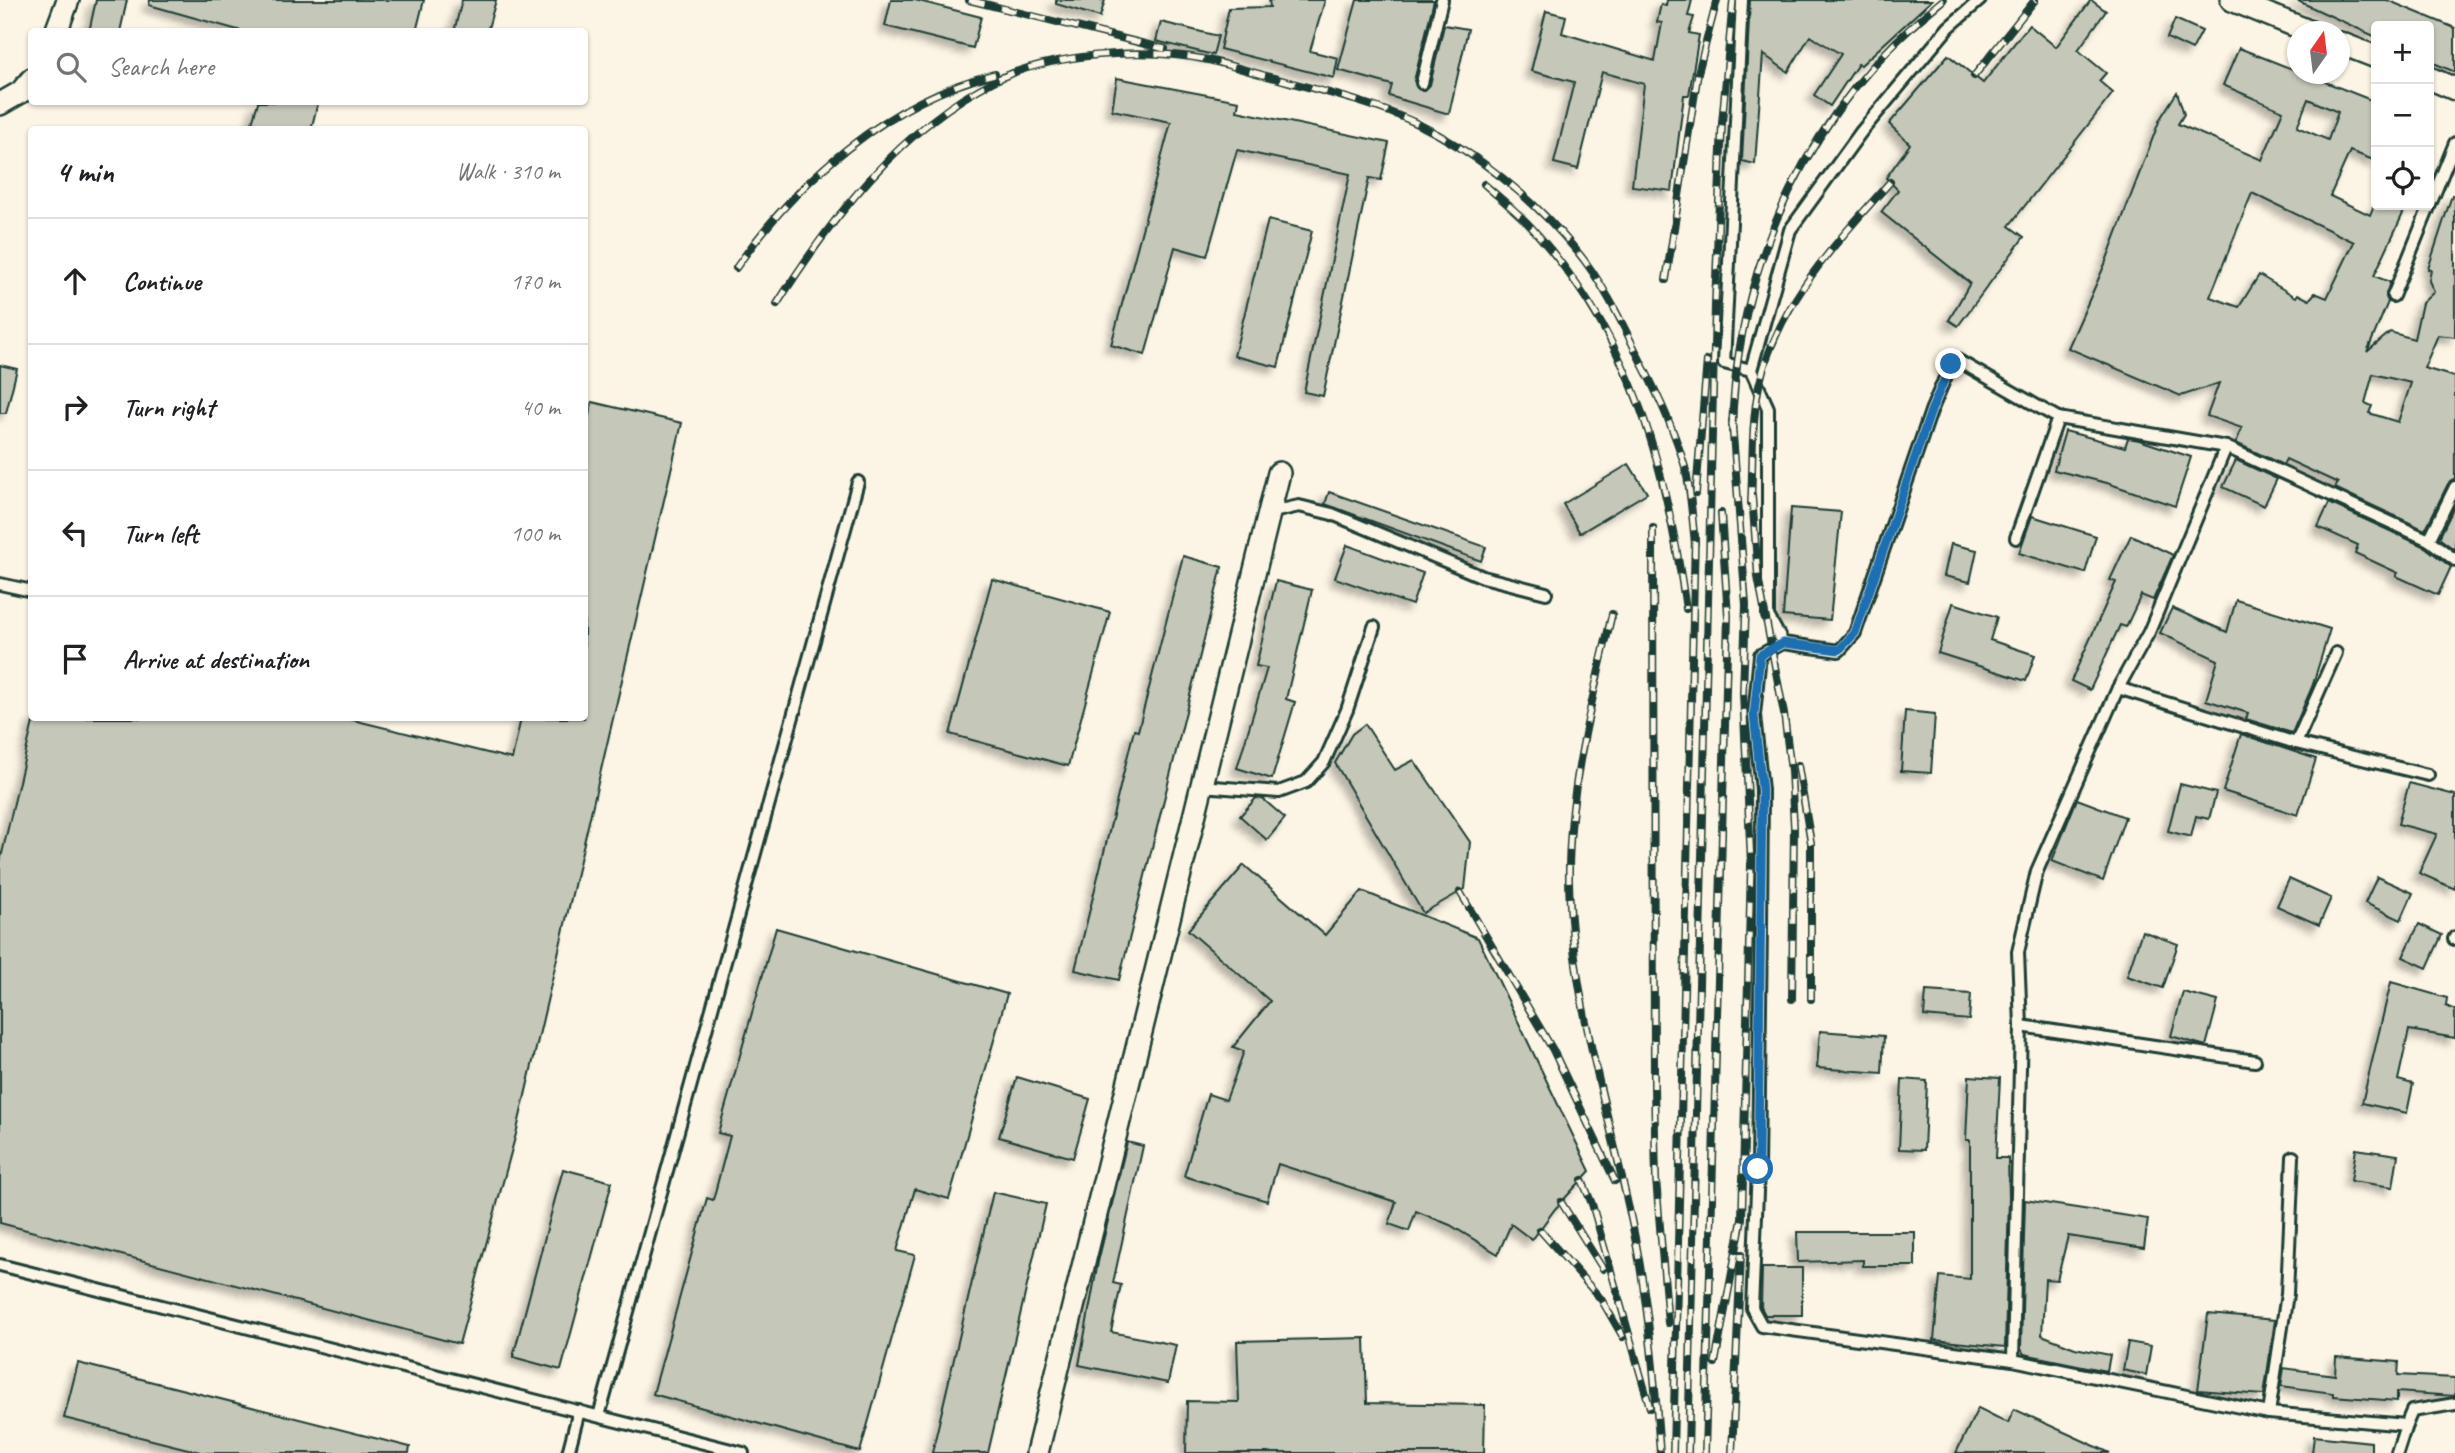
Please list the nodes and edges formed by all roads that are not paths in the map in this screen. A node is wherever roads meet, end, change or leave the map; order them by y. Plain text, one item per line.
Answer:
1 (68, 0) edge
2 (1442, 0) edge
3 (1742, 0) edge
4 (1980, 0) edge
5 (2232, 0) edge
6 (2287, 22) edge
7 (58, 28) edge
8 (2350, 47) edge
9 (2371, 55) edge
10 (2434, 80) edge
11 (1422, 83) dead end
12 (28, 84) edge
13 (2455, 89) edge
14 (0, 104) edge
15 (2455, 143) edge
16 (2393, 296) dead end
17 (1751, 370) junction
18 (2058, 418) junction
19 (2225, 447) junction
20 (1279, 473) dead end
21 (858, 482) dead end
22 (2455, 487) edge
23 (1268, 513) junction
24 (2016, 538) dead end
25 (2429, 540) junction
26 (2455, 560) edge
27 (0, 584) edge
28 (28, 590) edge
29 (1546, 593) dead end
30 (1374, 627) dead end
31 (1783, 643) junction
32 (2336, 653) dead end
33 (2118, 688) junction
34 (2296, 743) junction
35 (2428, 775) dead end
36 (1200, 786) junction
37 (2021, 1026) junction
38 (2255, 1061) dead end
39 (2293, 1157) dead end
40 (0, 1265) edge
41 (2013, 1360) junction
42 (2455, 1404) edge
43 (579, 1411) junction
44 (2269, 1413) junction
45 (598, 1416) junction
46 (2406, 1425) junction
47 (568, 1453) edge
48 (743, 1453) edge
49 (1037, 1453) edge
50 (2397, 1453) edge

1 - 7 street
2 - 11 lane
3 - 17 lane
4 - 17 lane
5 - 6 street
8 - 9 street
10 - 13 street
12 - 14 street
15 - 16 lane
17 - 31 lane
18 - 19 lane
18 - 24 lane
18 - 31 lane
19 - 25 lane
19 - 33 lane
20 - 23 street
21 - 45 lane
22 - 25 lane
23 - 29 lane
23 - 36 street
25 - 26 lane
27 - 28 lane
30 - 36 lane
31 - 41 lane
32 - 34 lane
33 - 34 lane
33 - 37 lane
34 - 35 lane
36 - 49 street
37 - 38 lane
37 - 41 lane
39 - 44 lane
40 - 43 lane
41 - 44 lane
42 - 46 lane
43 - 45 lane
43 - 47 lane
44 - 46 lane
45 - 48 lane
46 - 50 lane

